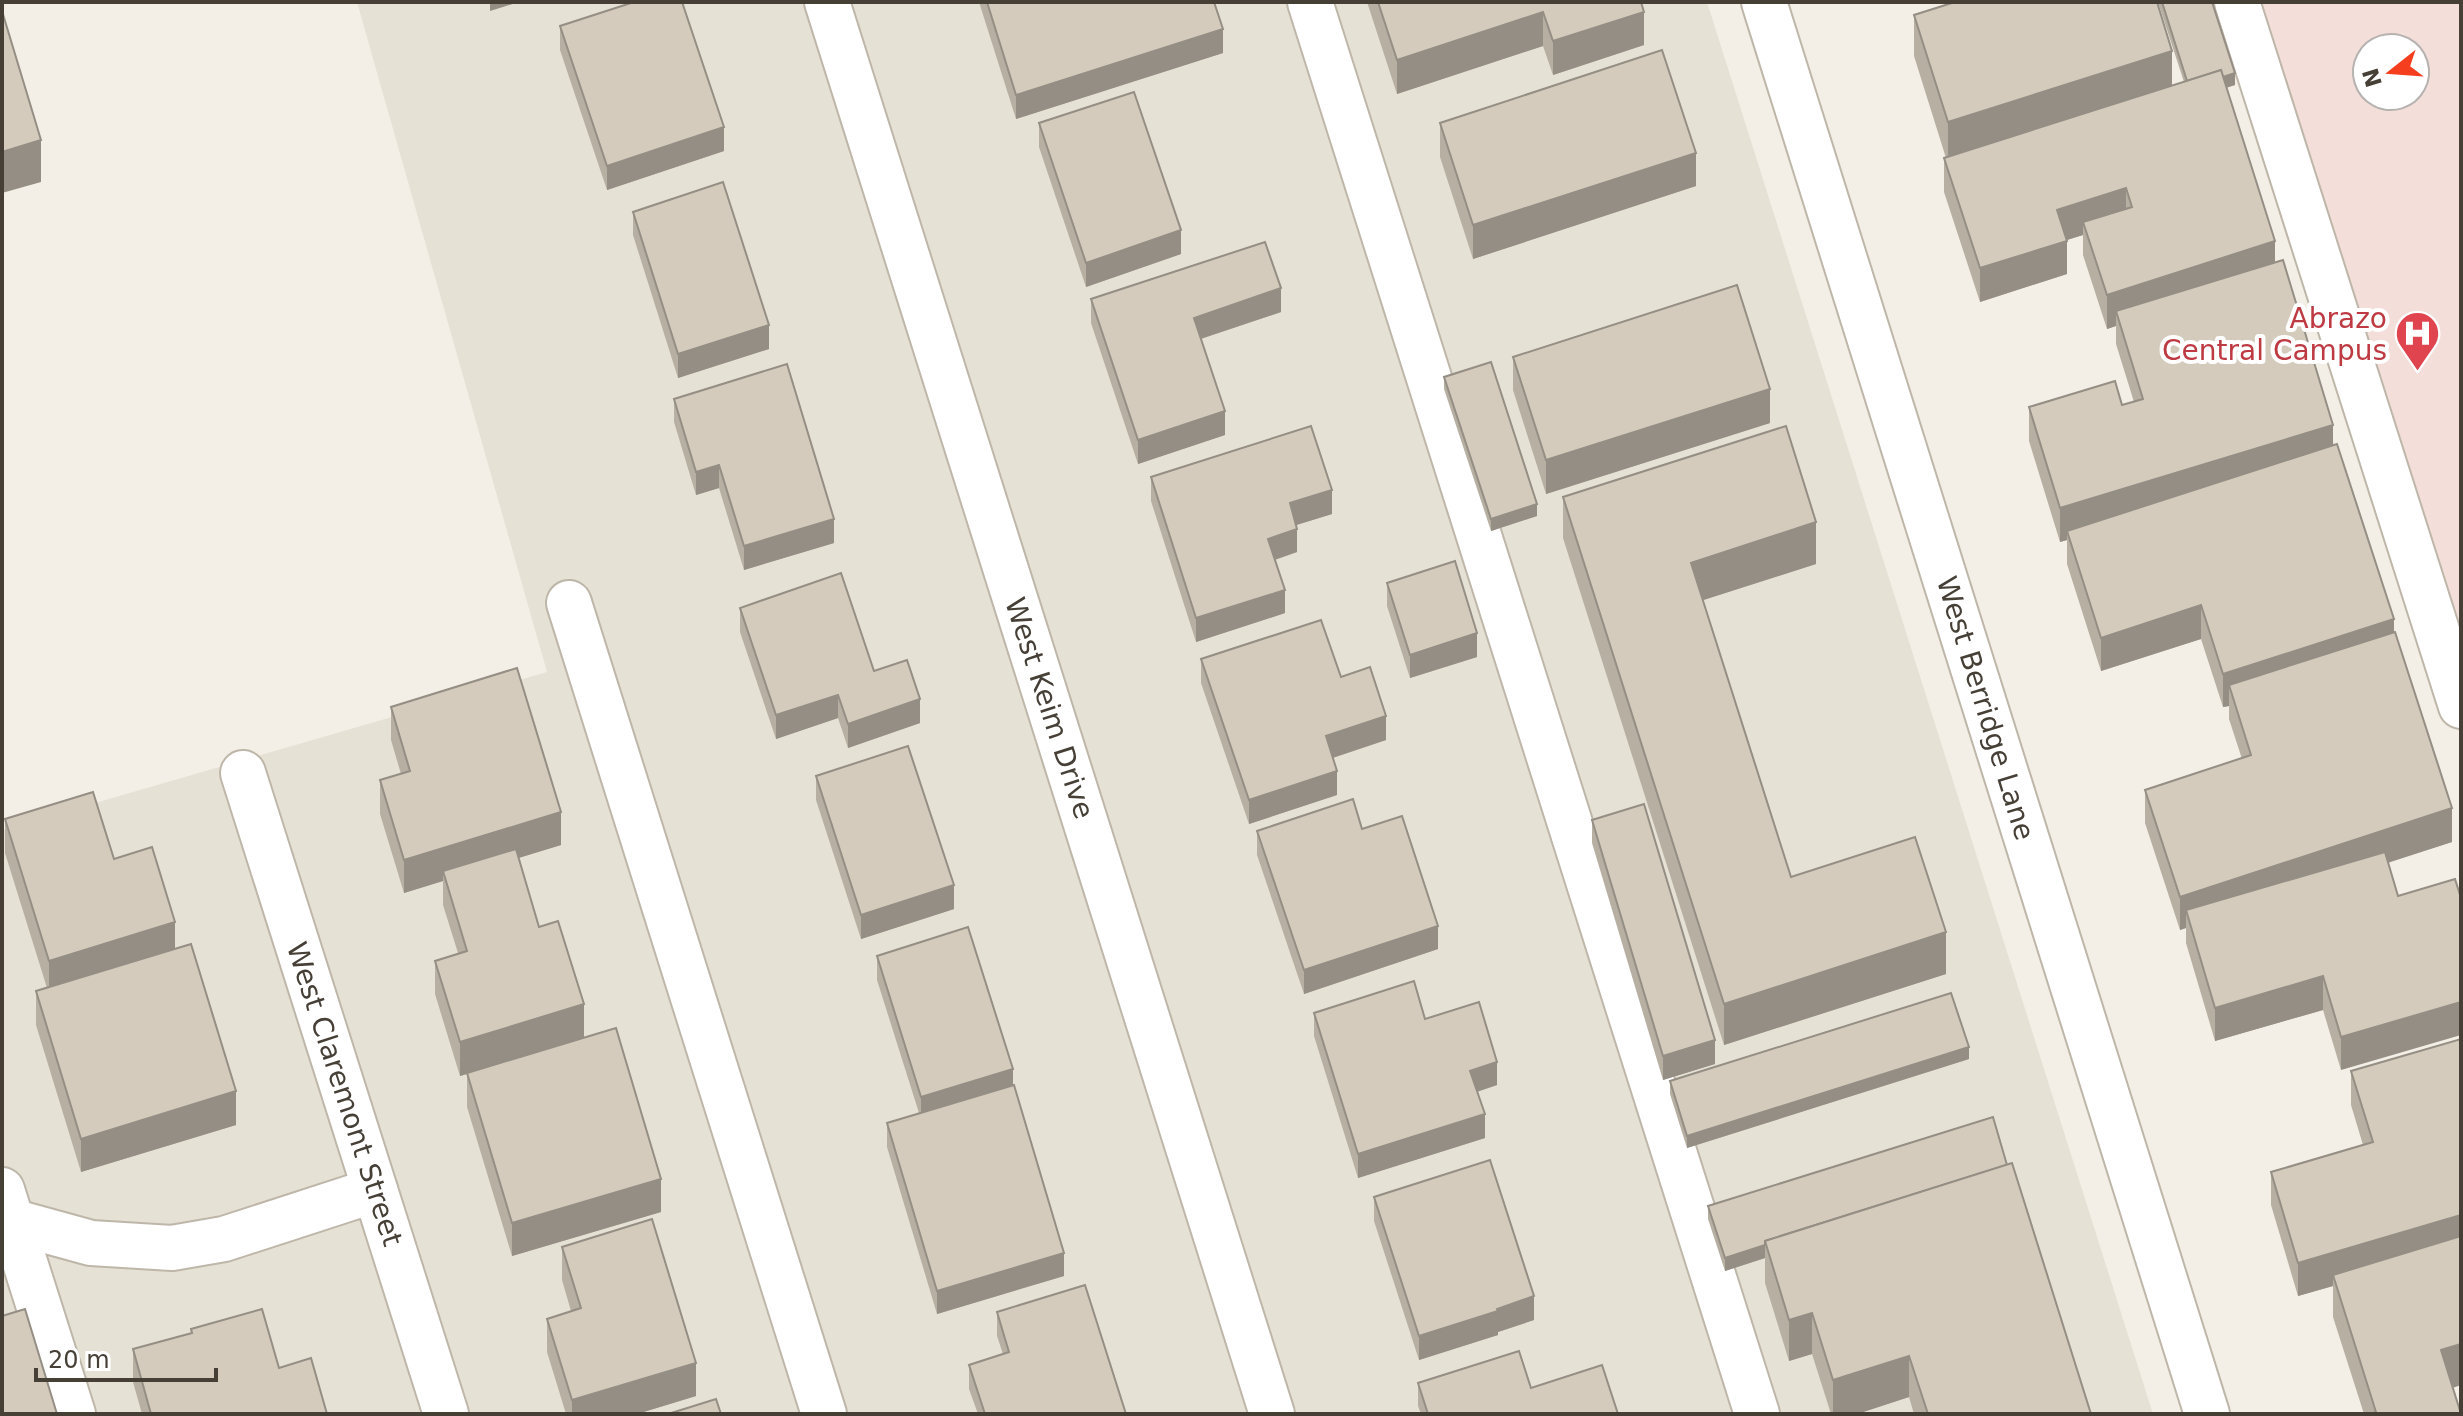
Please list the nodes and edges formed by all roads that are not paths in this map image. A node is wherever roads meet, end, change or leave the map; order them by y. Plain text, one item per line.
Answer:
1 (827, 2) edge
2 (1310, 2) edge
3 (1764, 2) edge
4 (2237, 2) edge
5 (569, 603) dead end
6 (2461, 706) edge
7 (243, 773) dead end
8 (375, 1190) junction
9 (5, 1211) edge
10 (73, 1414) edge
11 (446, 1414) edge
12 (824, 1414) edge
13 (1272, 1414) edge
14 (1757, 1414) edge
15 (2207, 1414) edge

1 - 13 street, West Keim Drive
2 - 14 street
3 - 15 street, West Berridge Lane
4 - 6 street
5 - 12 street
7 - 8 street, West Claremont Street
8 - 9 street
8 - 11 street, West Claremont Street
9 - 10 street

